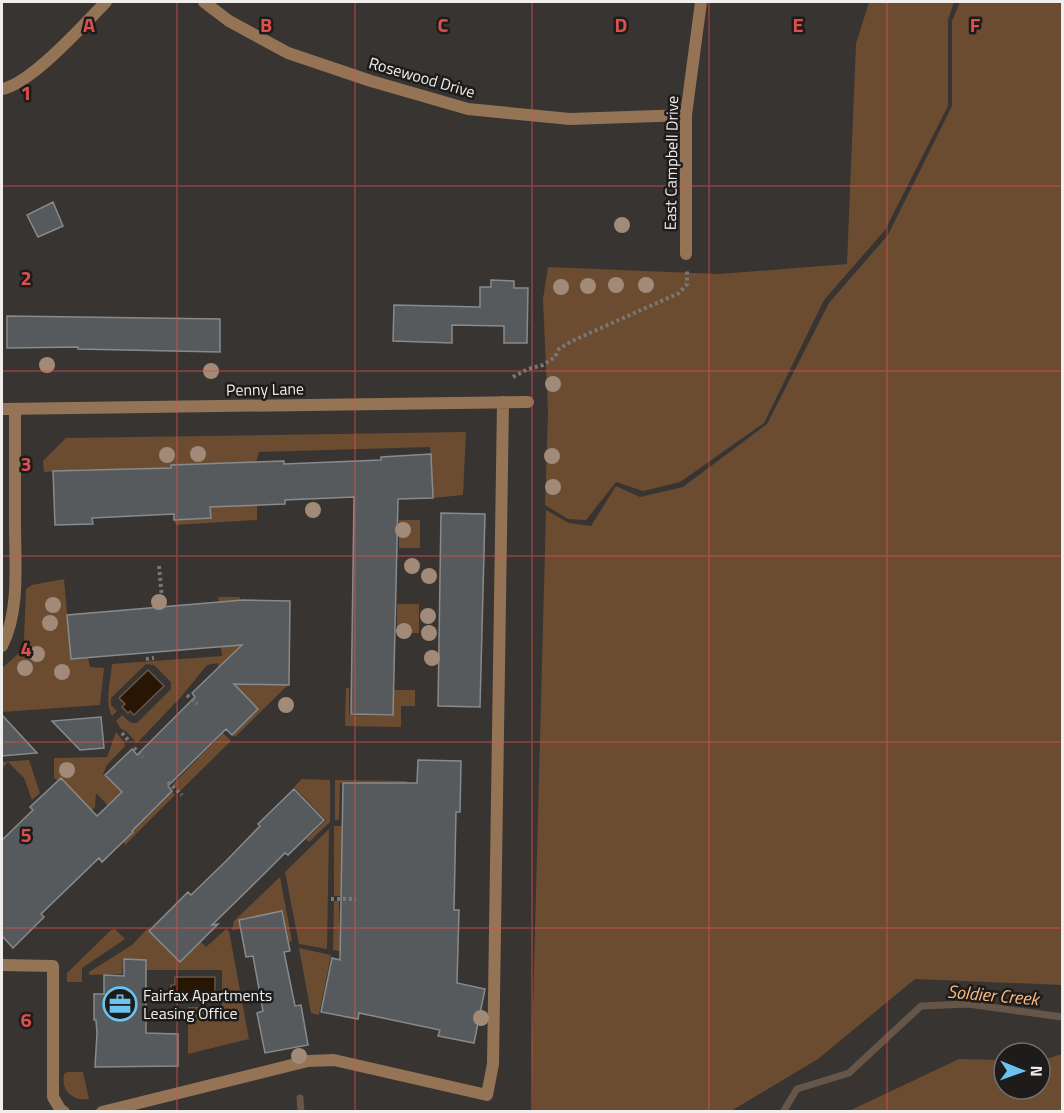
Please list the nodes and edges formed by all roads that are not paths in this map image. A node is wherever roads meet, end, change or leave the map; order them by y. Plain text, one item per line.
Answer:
1 (106, 2) edge
2 (204, 2) edge
3 (700, 2) edge
4 (2, 89) edge
5 (686, 115) junction
6 (686, 254) road end
7 (503, 402) junction
8 (528, 402) dead end
9 (2, 409) edge
10 (15, 409) junction
11 (2, 646) edge
12 (2, 965) edge
13 (64, 1112) edge
14 (102, 1112) edge

1 - 4 street
2 - 5 street, Rosewood Drive
3 - 5 street, East Campbell Drive
5 - 6 street, East Campbell Drive
7 - 8 street, Penny Lane
7 - 10 street, Penny Lane
7 - 14 street
9 - 10 street, Penny Lane
10 - 11 street
12 - 13 street

